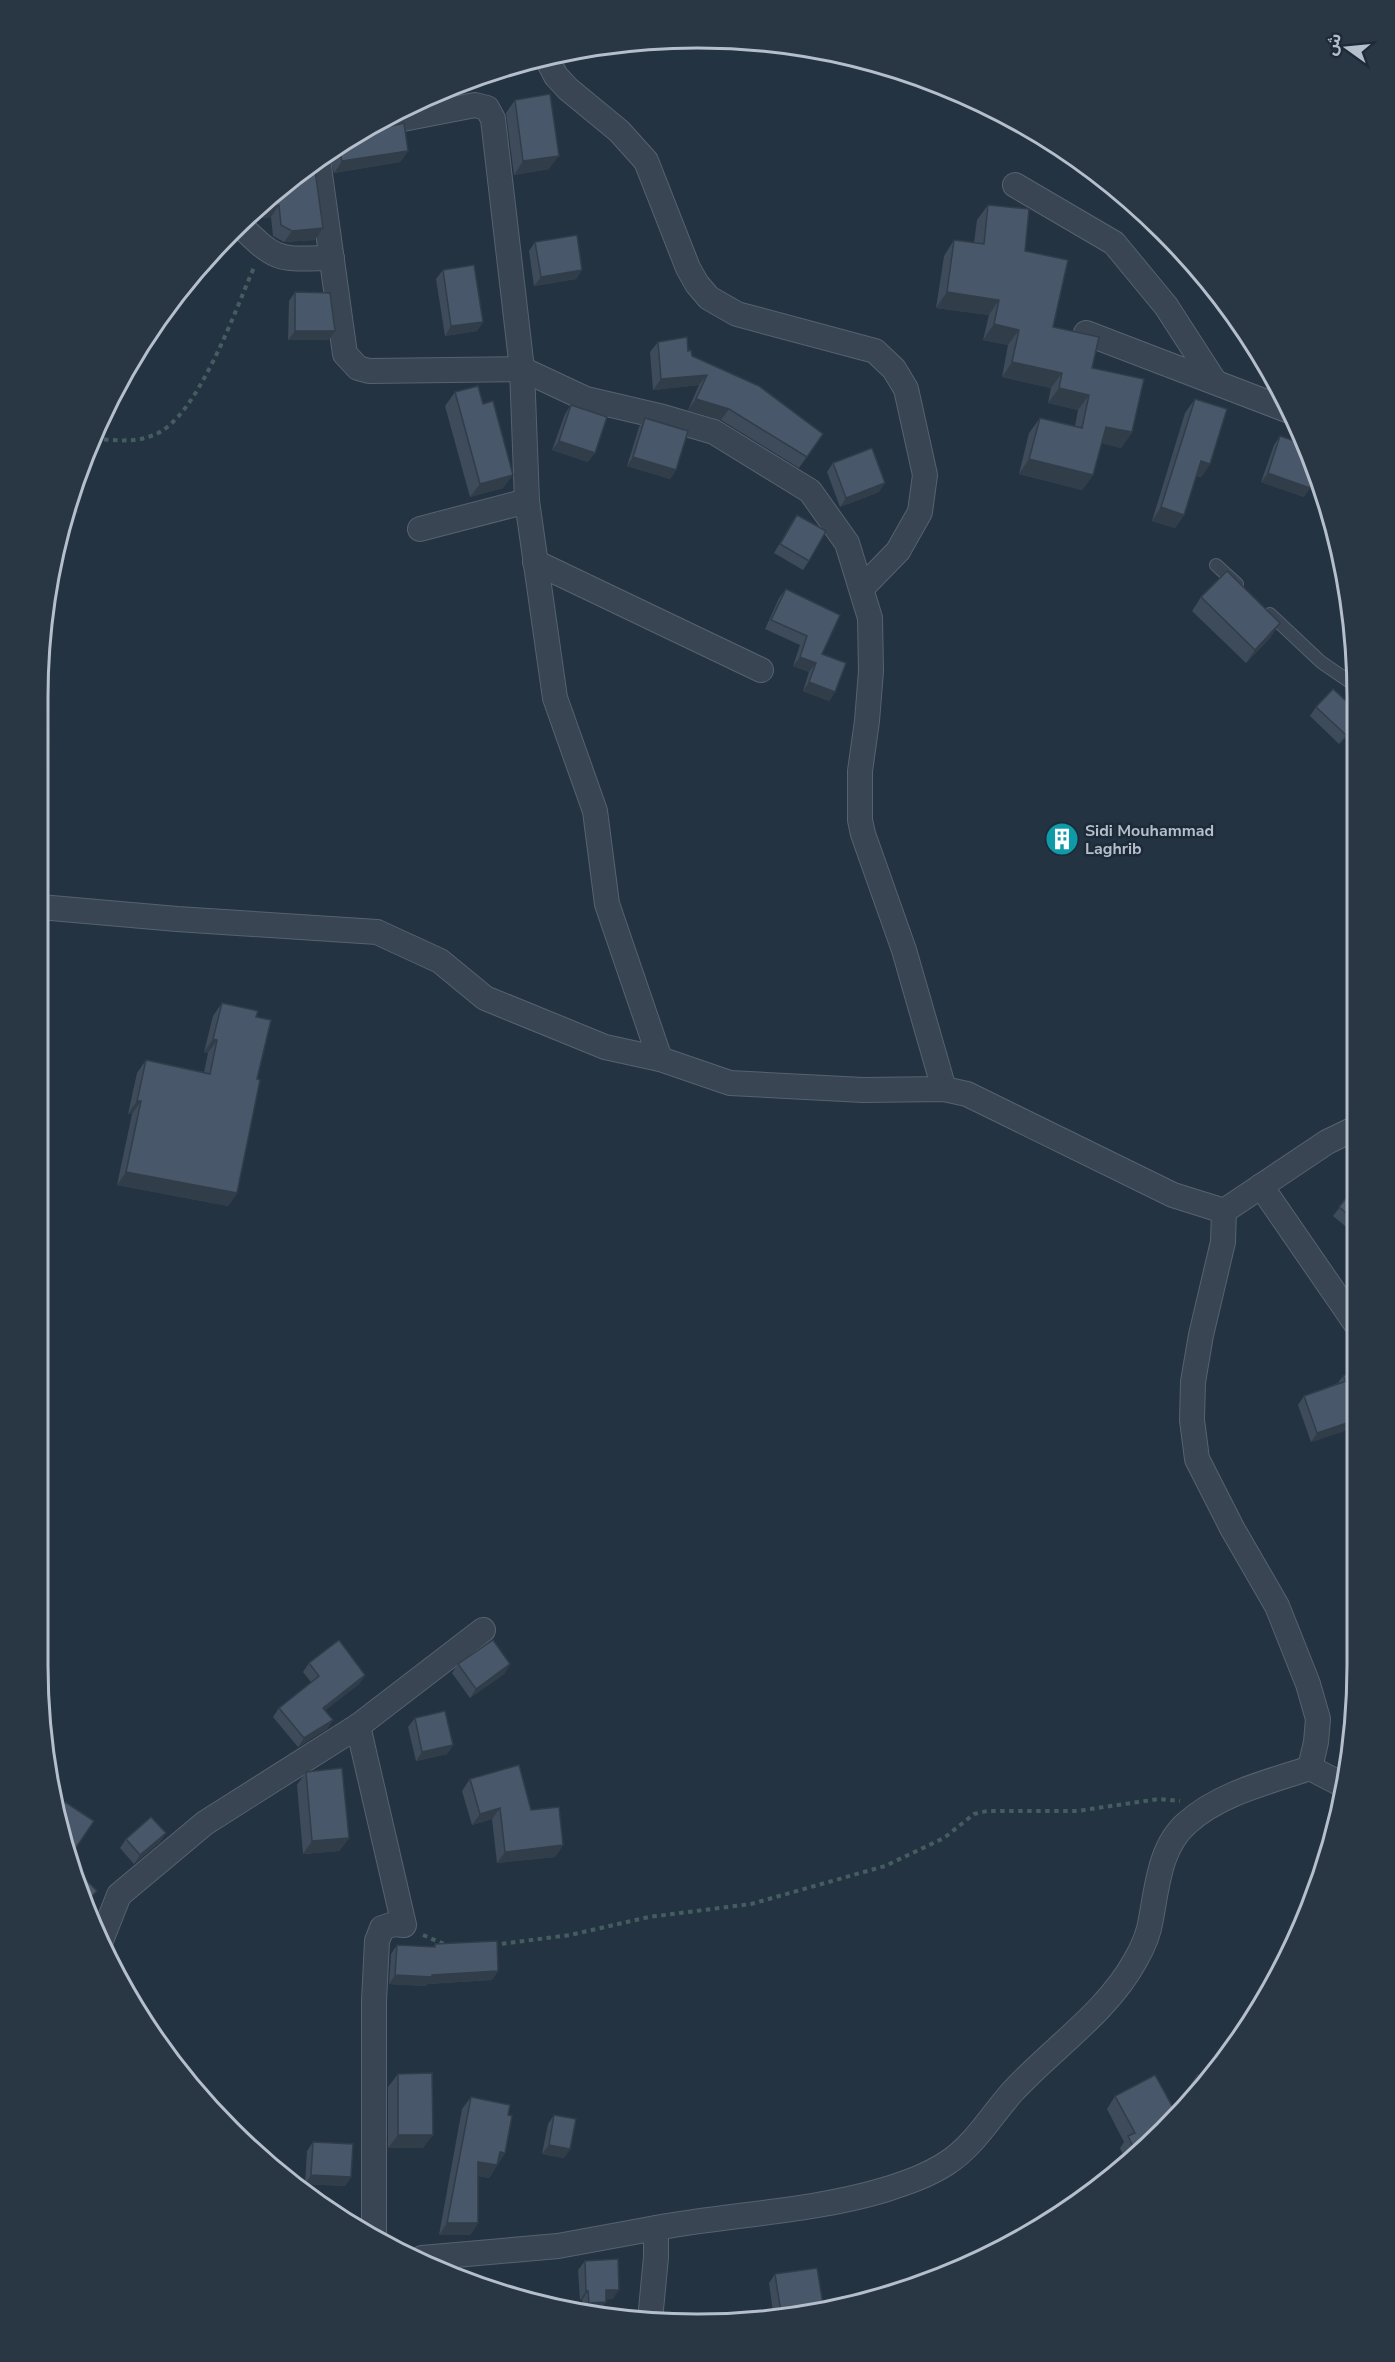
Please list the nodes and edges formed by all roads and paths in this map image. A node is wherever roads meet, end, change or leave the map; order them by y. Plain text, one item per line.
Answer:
1 (550, 65) edge
2 (402, 119) edge
3 (319, 170) edge
4 (1016, 185) dead end
5 (246, 231) edge
6 (263, 248) junction
7 (332, 258) junction
8 (1086, 333) edge
9 (522, 369) junction
10 (1215, 382) junction
11 (1278, 407) edge
12 (101, 439) edge
13 (527, 501) junction
14 (420, 529) dead end
15 (536, 562) junction
16 (1216, 565) dead end
17 (862, 588) junction
18 (1243, 589) edge
19 (1260, 605) edge
20 (761, 670) dead end
21 (1347, 680) edge
22 (48, 908) edge
23 (660, 1059) junction
24 (944, 1089) junction
25 (1347, 1132) edge
26 (1261, 1186) junction
27 (1224, 1211) junction
28 (1347, 1311) edge
29 (483, 1630) dead end
30 (358, 1726) junction
31 (1310, 1768) junction
32 (1336, 1782) edge
33 (1209, 1807) junction
34 (404, 1925) junction
35 (105, 1930) edge
36 (486, 1945) edge
37 (447, 1946) edge
38 (374, 2228) edge
39 (656, 2229) junction
40 (432, 2257) edge
41 (651, 2312) edge

1 - 17 street
2 - 9 street
3 - 7 street
4 - 10 street
5 - 6 street
6 - 7 street
6 - 12 path
7 - 9 street
8 - 10 street
9 - 13 street
9 - 17 street
10 - 11 street
13 - 14 street
13 - 15 street
15 - 20 street
15 - 23 street
16 - 18 lane
17 - 24 street
19 - 21 lane
22 - 23 street
23 - 24 street
24 - 27 street
25 - 26 street
26 - 27 street
26 - 28 street
27 - 31 street
29 - 30 street
30 - 34 street
30 - 35 street
31 - 32 street
31 - 33 street
33 - 36 path
33 - 39 street
34 - 37 path
34 - 38 street
39 - 40 street
39 - 41 street

